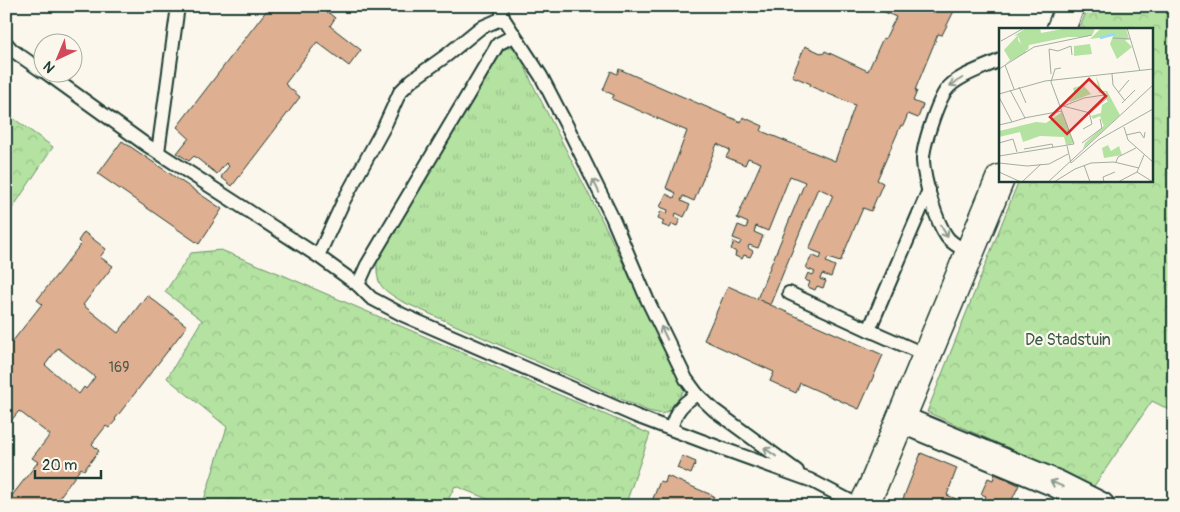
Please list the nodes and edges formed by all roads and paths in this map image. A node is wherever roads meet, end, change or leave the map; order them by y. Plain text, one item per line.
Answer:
1 (178, 6) edge
2 (1070, 6) edge
3 (502, 12) edge
4 (1061, 28) edge
5 (517, 39) junction
6 (6, 43) edge
7 (999, 60) edge
8 (32, 64) edge
9 (58, 82) edge
10 (158, 152) junction
11 (999, 181) edge
12 (929, 190) junction
13 (968, 253) junction
14 (318, 256) junction
15 (358, 285) junction
16 (789, 293) dead end
17 (868, 330) junction
18 (926, 355) junction
19 (697, 394) junction
20 (900, 420) junction
21 (671, 429) junction
22 (810, 480) junction
23 (861, 506) edge
24 (1101, 506) edge

1 - 10 lane
2 - 4 street
3 - 5 lane
3 - 14 lane
5 - 15 lane
19 -> 5 lane
6 - 8 lane
7 -> 12 lane
9 - 10 lane
10 - 14 lane
11 - 13 street
12 -> 13 lane
12 - 17 lane
13 - 18 street
14 - 15 lane
15 - 21 lane
16 - 17 lane
17 - 18 lane
18 - 20 street
19 - 21 lane
22 -> 19 lane
20 - 23 street
24 -> 20 street
21 - 22 lane
22 - 23 lane

